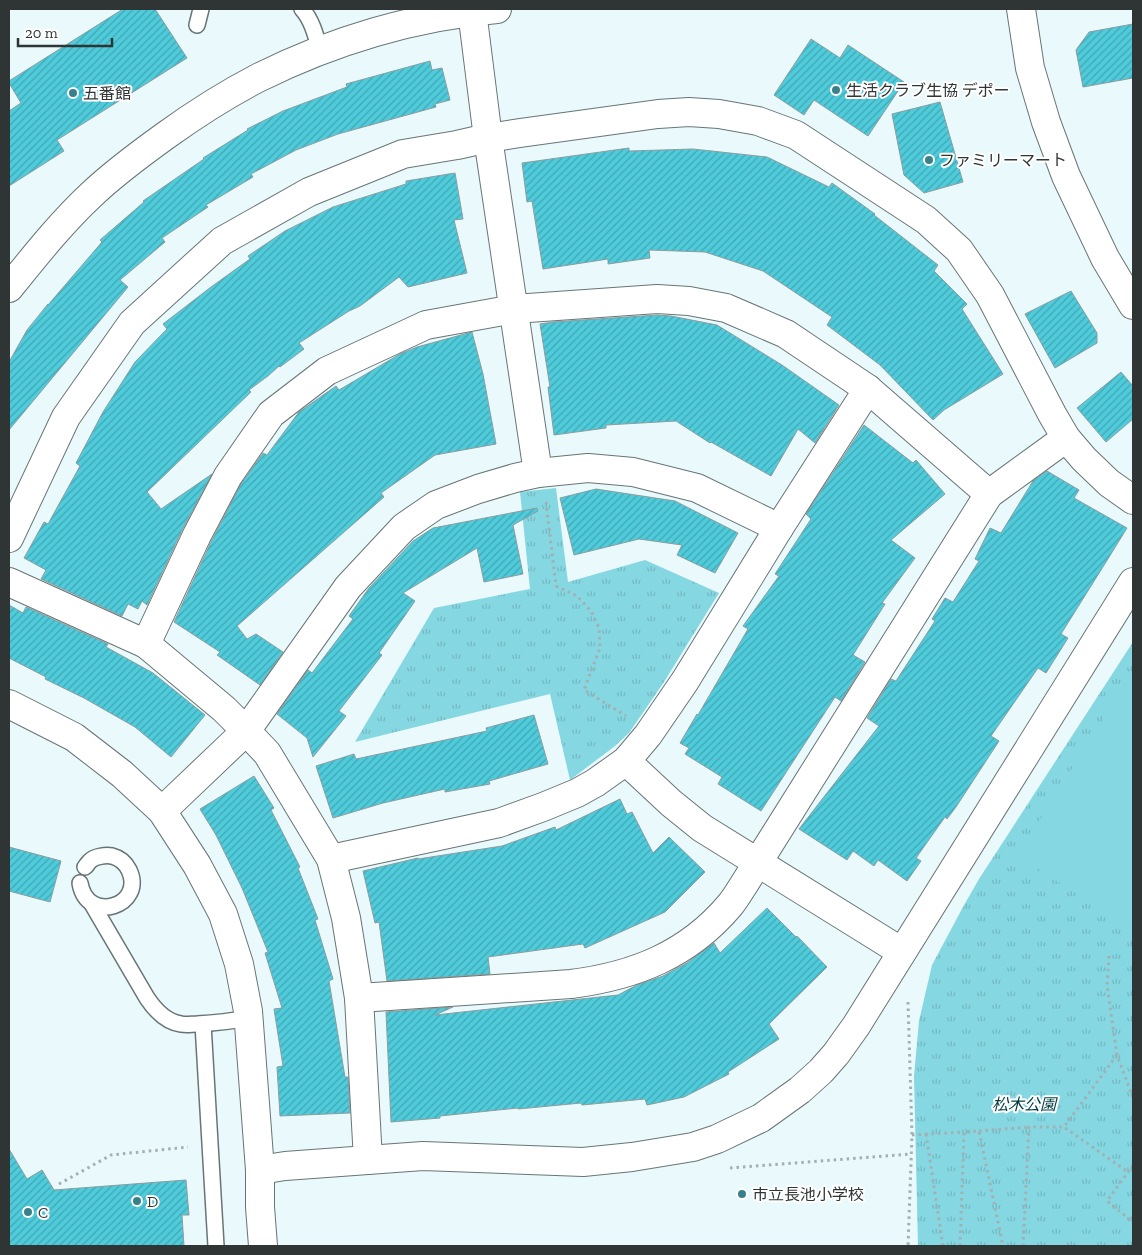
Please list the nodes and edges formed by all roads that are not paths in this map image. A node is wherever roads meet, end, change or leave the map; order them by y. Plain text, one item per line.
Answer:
1 (201, 9) edge
2 (302, 9) edge
3 (1021, 9) edge
4 (485, 10) edge
5 (198, 25) dead end
6 (320, 51) junction
7 (488, 138) junction
8 (9, 288) edge
9 (1133, 306) edge
10 (514, 309) junction
11 (868, 389) junction
12 (1066, 438) junction
13 (542, 486) junction
14 (989, 494) junction
15 (1133, 500) edge
16 (779, 528) junction
17 (9, 538) edge
18 (9, 582) edge
19 (1133, 582) edge
20 (146, 644) junction
21 (9, 704) edge
22 (246, 730) junction
23 (626, 761) junction
24 (162, 811) junction
25 (331, 859) junction
26 (758, 863) junction
27 (85, 867) dead end
28 (80, 883) dead end
29 (92, 904) junction
30 (902, 952) junction
31 (359, 998) junction
32 (249, 1018) junction
33 (203, 1024) junction
34 (368, 1160) junction
35 (260, 1170) junction
36 (216, 1246) edge
37 (263, 1246) edge

1 - 5 lane
2 - 6 lane
3 - 9 street
4 - 6 street
4 - 7 street
6 - 8 street
7 - 10 street
7 - 12 street
7 - 17 street
10 - 11 street
10 - 13 street
10 - 20 street
11 - 14 street
11 - 16 street
12 - 14 street
12 - 15 street
13 - 16 street
13 - 22 street
14 - 26 street
16 - 23 street
18 - 20 street
19 - 30 street
20 - 22 street
21 - 24 street
22 - 24 street
22 - 25 street
23 - 25 street
23 - 26 street
24 - 32 street
25 - 31 street
26 - 30 street
26 - 31 street
27 - 29 lane
28 - 29 lane
29 - 33 lane
30 - 34 street
31 - 34 street
32 - 33 lane
32 - 35 street
33 - 36 lane
34 - 35 street
35 - 37 street

